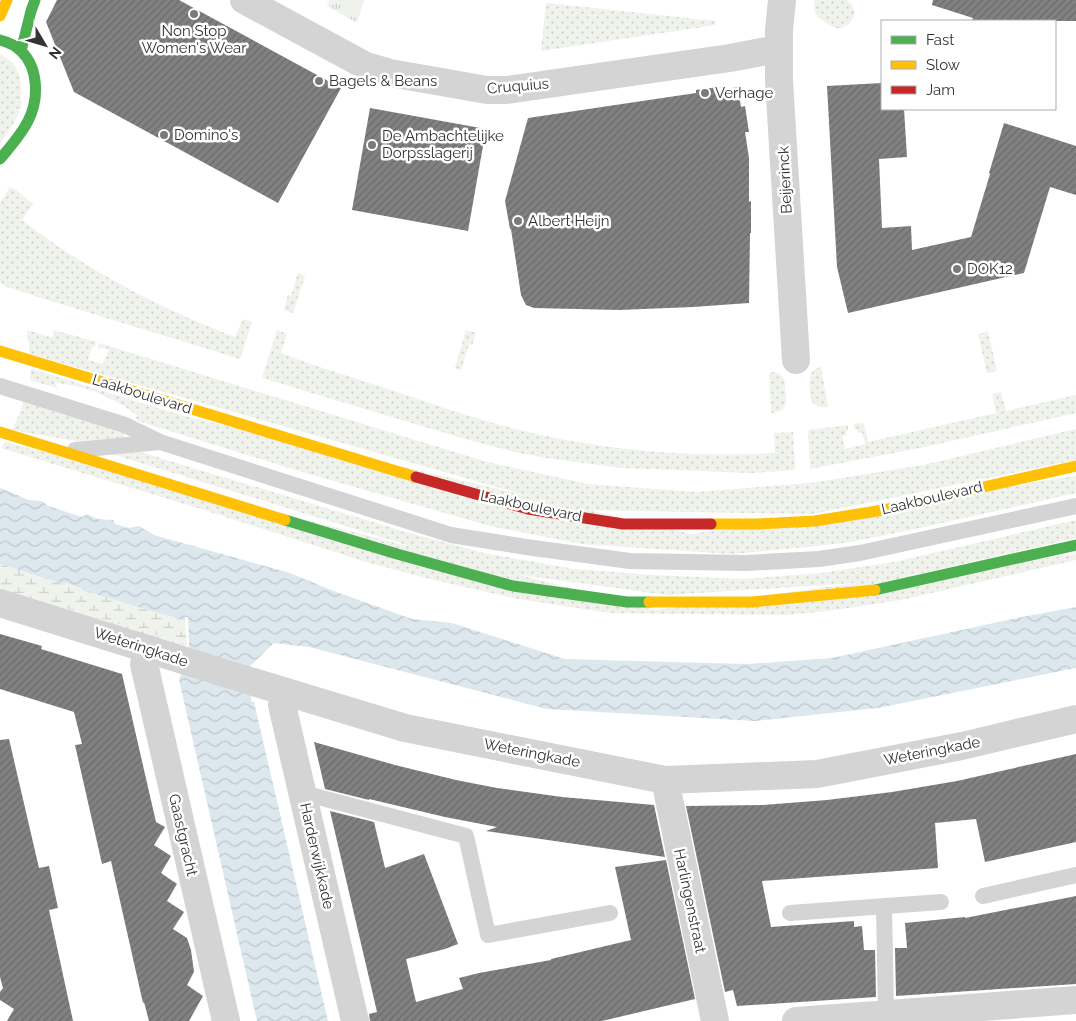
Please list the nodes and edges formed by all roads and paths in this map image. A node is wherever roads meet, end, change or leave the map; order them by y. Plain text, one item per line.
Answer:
1 (7, 0) edge
2 (36, 0) edge
3 (244, 0) edge
4 (782, 0) edge
5 (0, 16) edge
6 (0, 40) edge
7 (22, 51) junction
8 (779, 52) junction
9 (0, 159) edge
10 (0, 351) edge
11 (796, 360) dead end
12 (0, 386) edge
13 (0, 432) edge
14 (160, 442) junction
15 (60, 451) junction
16 (1076, 466) edge
17 (1076, 506) edge
18 (1076, 545) edge
19 (0, 603) edge
20 (149, 649) junction
21 (286, 692) junction
22 (1076, 719) edge
23 (665, 780) junction
24 (303, 793) junction
25 (1076, 875) edge
26 (983, 896) dead end
27 (941, 902) dead end
28 (884, 906) junction
29 (610, 913) dead end
30 (790, 913) dead end
31 (1076, 1000) edge
32 (886, 1014) junction
33 (226, 1021) edge
34 (355, 1021) edge
35 (715, 1021) edge
36 (796, 1021) edge

1 - 5 main road
2 - 7 main road
3 - 8 street, Cruquius
4 - 8 street, Beijerinck
6 - 7 main road
7 - 9 main road
8 - 11 street, Beijerinck
10 - 16 main road, Laakboulevard
12 - 14 lane
13 - 15 main road
14 - 15 lane
14 - 17 lane
15 - 18 main road
19 - 20 street, Weteringkade
20 - 21 street, Weteringkade
20 - 33 street, Gaastgracht
21 - 23 street, Weteringkade
21 - 24 street, Harderwijkkade
22 - 23 street, Weteringkade
23 - 35 street, Harlingenstraat
24 - 29 lane
24 - 34 street, Harderwijkkade
25 - 26 lane
27 - 28 lane
28 - 30 lane
28 - 32 lane
31 - 32 street
32 - 36 street

